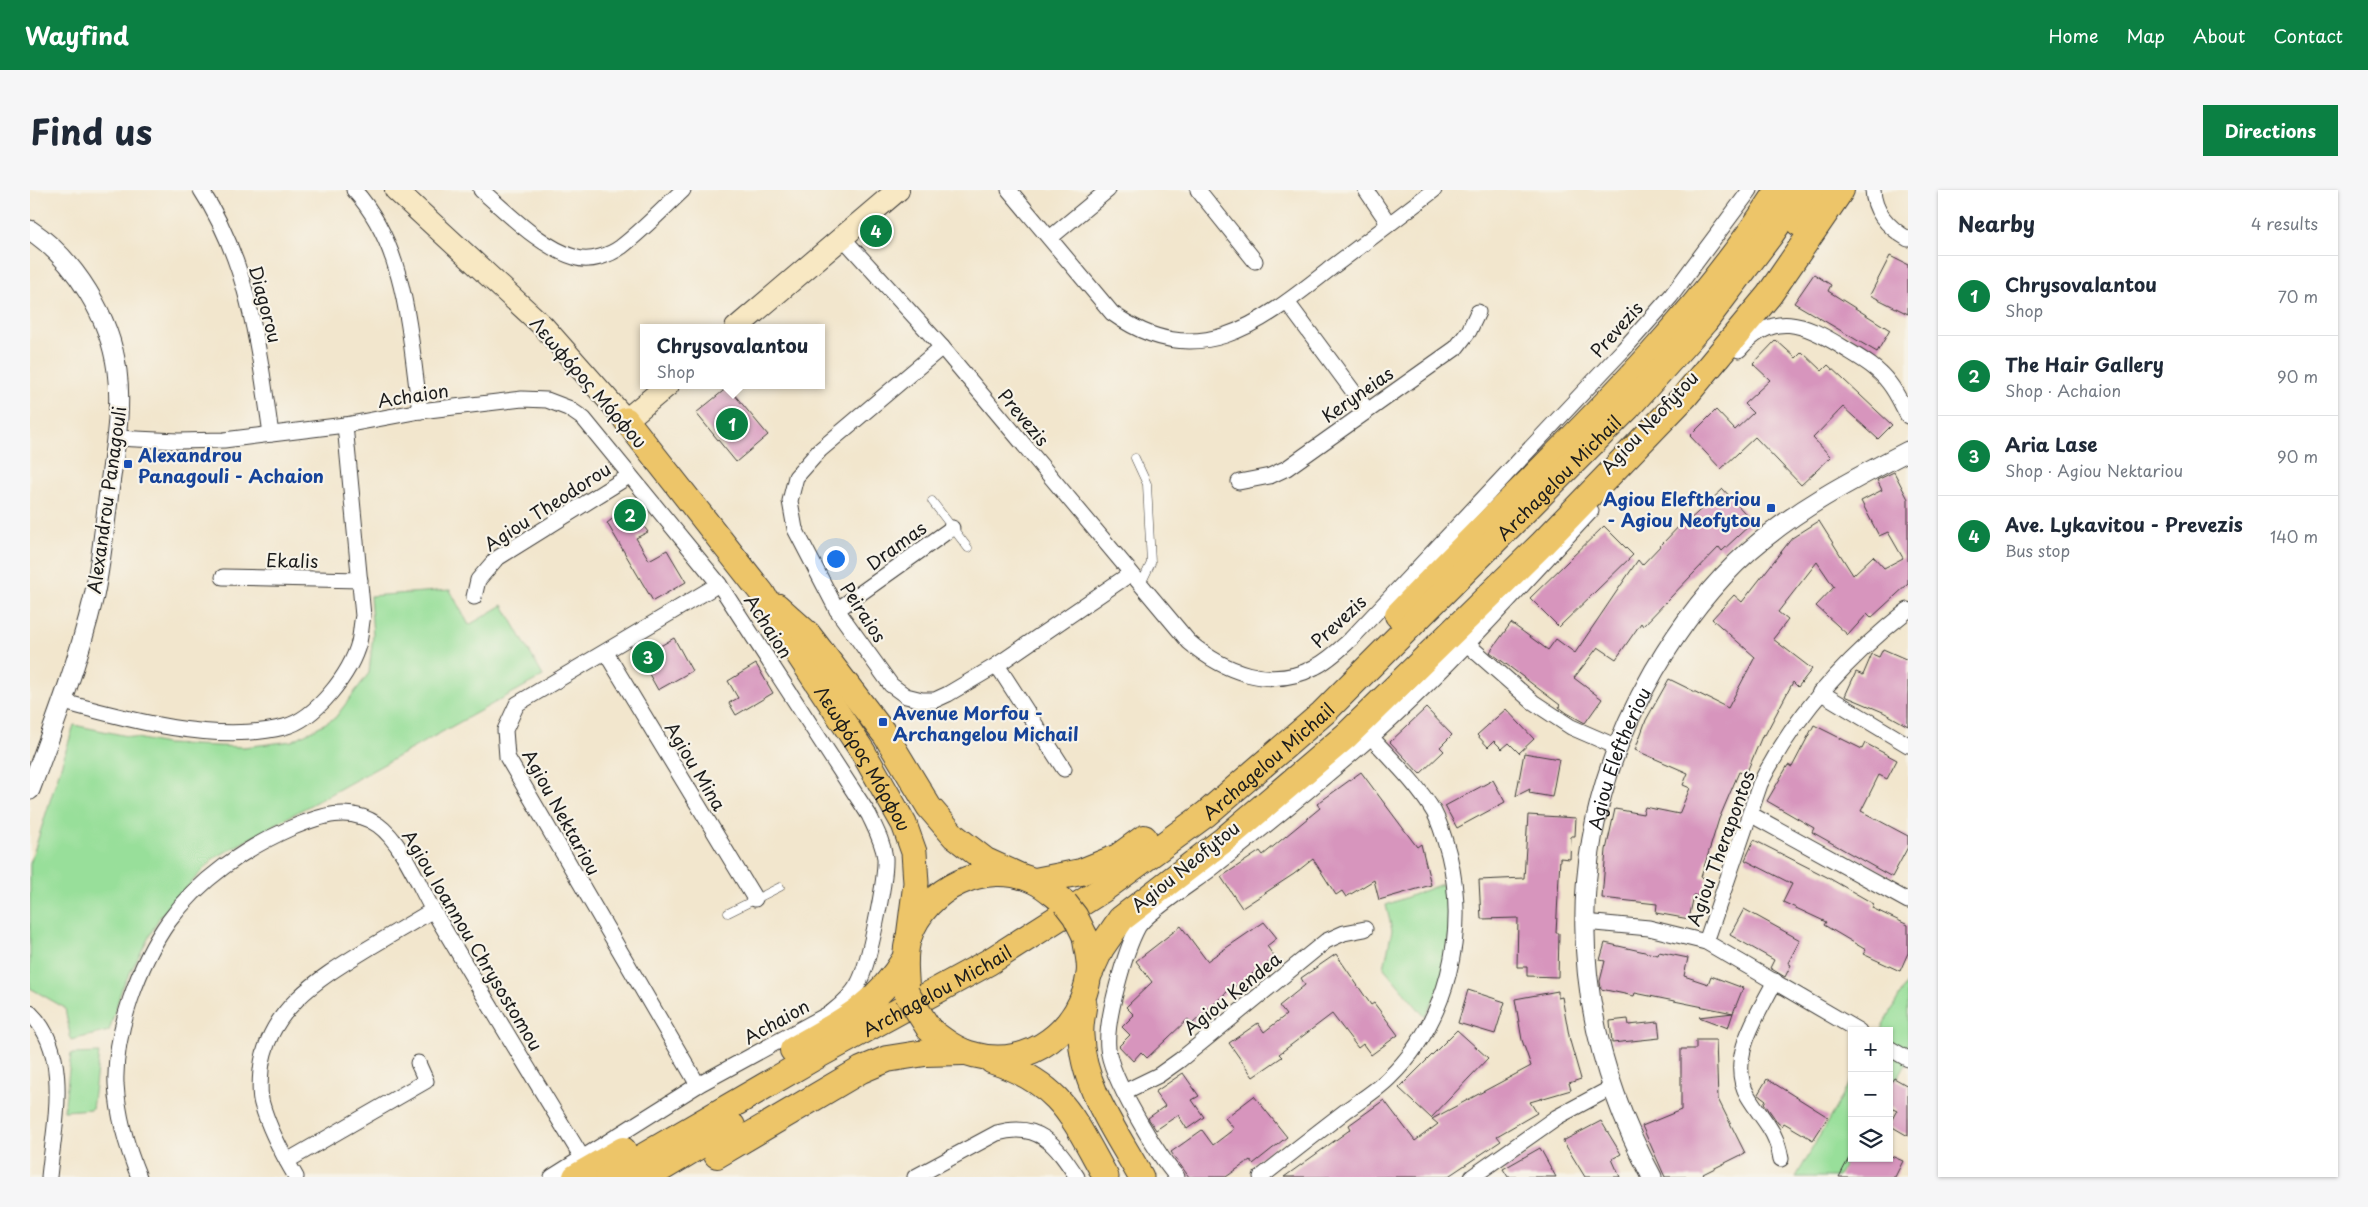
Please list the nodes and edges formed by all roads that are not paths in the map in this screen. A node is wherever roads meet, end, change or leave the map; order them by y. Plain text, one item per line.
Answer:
1 (203, 190) edge
2 (354, 190) edge
3 (396, 190) edge
4 (481, 190) edge
5 (683, 190) edge
6 (896, 190) edge
7 (1009, 190) edge
8 (1108, 190) edge
9 (1198, 190) edge
10 (1366, 190) edge
11 (1434, 190) edge
12 (1750, 190) edge
13 (1779, 190) edge
14 (1801, 190) edge
15 (1821, 190) edge
16 (1841, 190) edge
17 (1873, 190) edge
18 (1389, 224) junction
19 (30, 230) edge
20 (843, 238) junction
21 (1050, 238) junction
22 (1908, 239) edge
23 (1255, 261) dead end
24 (1288, 302) junction
25 (1478, 312) dead end
26 (741, 324) edge
27 (942, 347) junction
28 (663, 389) edge
29 (1367, 410) junction
30 (420, 412) junction
31 (1908, 416) edge
32 (626, 420) junction
33 (345, 425) junction
34 (271, 434) junction
35 (116, 438) junction
36 (1908, 452) edge
37 (1135, 458) dead end
38 (630, 476) junction
39 (1239, 482) dead end
40 (932, 501) dead end
41 (952, 528) junction
42 (968, 548) dead end
43 (223, 577) dead end
44 (360, 580) junction
45 (1135, 580) junction
46 (719, 584) junction
47 (762, 593) junction
48 (474, 596) dead end
49 (837, 610) junction
50 (1908, 610) edge
51 (1467, 644) junction
52 (606, 653) junction
53 (997, 665) junction
54 (1820, 692) junction
55 (64, 702) junction
56 (1372, 737) junction
57 (1908, 745) edge
58 (1616, 747) junction
59 (1064, 769) dead end
60 (30, 790) edge
61 (1750, 814) junction
62 (1027, 879) junction
63 (780, 887) dead end
64 (755, 900) junction
65 (1908, 901) edge
66 (433, 910) junction
67 (728, 913) dead end
68 (1584, 922) junction
69 (1365, 929) dead end
70 (1706, 942) junction
71 (907, 948) junction
72 (1775, 981) junction
73 (1088, 983) junction
74 (30, 1013) edge
75 (1852, 1027) edge
76 (1893, 1050) edge
77 (970, 1054) junction
78 (1908, 1059) edge
79 (418, 1063) dead end
80 (698, 1085) junction
81 (1611, 1088) junction
82 (1124, 1092) junction
83 (1781, 1160) dead end
84 (286, 1161) junction
85 (580, 1168) edge
86 (1490, 1172) edge
87 (49, 1177) edge
88 (139, 1177) edge
89 (296, 1177) edge
90 (552, 1177) edge
91 (608, 1177) edge
92 (647, 1177) edge
93 (680, 1177) edge
94 (916, 1177) edge
95 (1077, 1177) edge
96 (1106, 1177) edge
97 (1141, 1177) edge
98 (1177, 1177) edge
99 (1261, 1177) edge
100 (1472, 1177) edge
101 (1652, 1177) edge

1 - 34 street, Diagorou
2 - 30 street
3 - 32 main road, Λεωφόρος Μόρφου
4 - 5 street
6 - 20 main road
7 - 21 street
8 - 21 street
9 - 23 street
10 - 18 street
11 - 18 street
12 - 45 street, Prevezis
13 - 62 highway
14 - 91 highway, Archagelou Michail
15 - 92 highway, Archagelou Michail
16 - 73 highway
17 - 22 street
18 - 24 street
19 - 35 street, Alexandrou Panagouli
20 - 26 main road
20 - 27 street, Prevezis
21 - 24 street
24 - 29 street
25 - 29 street, Keryneias
27 - 45 street, Prevezis
27 - 49 street, Peiraios
28 - 32 main road
29 - 39 street, Keryneias
30 - 33 street, Achaion
30 - 38 street, Achaion
31 - 51 street, Agiou Neofytou
32 - 47 main road, Λεωφόρος Μόρφου
33 - 34 street, Achaion
33 - 44 street
34 - 35 street, Achaion
35 - 55 street, Alexandrou Panagouli
36 - 58 street, Agiou Eleftheriou
37 - 45 lane
38 - 46 street, Achaion
38 - 48 street, Agiou Theodorou
40 - 41 lane
41 - 42 lane
41 - 49 street, Dramas
43 - 44 street, Ekalis
44 - 55 street
45 - 53 street, Peiraios
46 - 52 street, Agiou Nektariou
46 - 80 street, Achaion
47 - 62 main road, Λεωφόρος Μόρφου
47 - 71 main road, Λεωφόρος Μόρφου
49 - 53 street, Peiraios
50 - 54 street, Agiou Therapontos
51 - 56 street, Agiou Neofytou
51 - 58 street
52 - 64 street, Agiou Mina
52 - 80 street, Agiou Nektariou
53 - 59 street
54 - 57 street
54 - 61 street, Agiou Therapontos
55 - 60 street, Alexandrou Panagouli
56 - 82 street, Agiou Neofytou
56 - 99 street
58 - 68 street, Agiou Eleftheriou
61 - 65 street
61 - 70 street, Agiou Therapontos
62 - 71 main road
62 - 73 main road, Λεωφόρος Μόρφου, bridge
63 - 64 lane
64 - 67 lane
66 - 84 street
66 - 85 street, Agiou Ioannou Chrysostomou
66 - 88 street, Agiou Ioannou Chrysostomou
68 - 70 street
68 - 81 street, Agiou Eleftheriou
69 - 82 street, Agiou Kendea
70 - 72 street
71 - 77 main road, Λεωφόρος Μόρφου, bridge
71 - 85 highway
72 - 75 street
72 - 83 street
73 - 77 main road
73 - 97 main road
74 - 87 street
76 - 78 street
77 - 93 highway
77 - 96 main road
79 - 84 street
80 - 85 street, Achaion
81 - 86 street
81 - 101 street, Agiou Eleftheriou
82 - 98 street, Agiou Neofytou
84 - 89 street
85 - 90 street, Achaion
86 - 100 street
94 - 95 street

